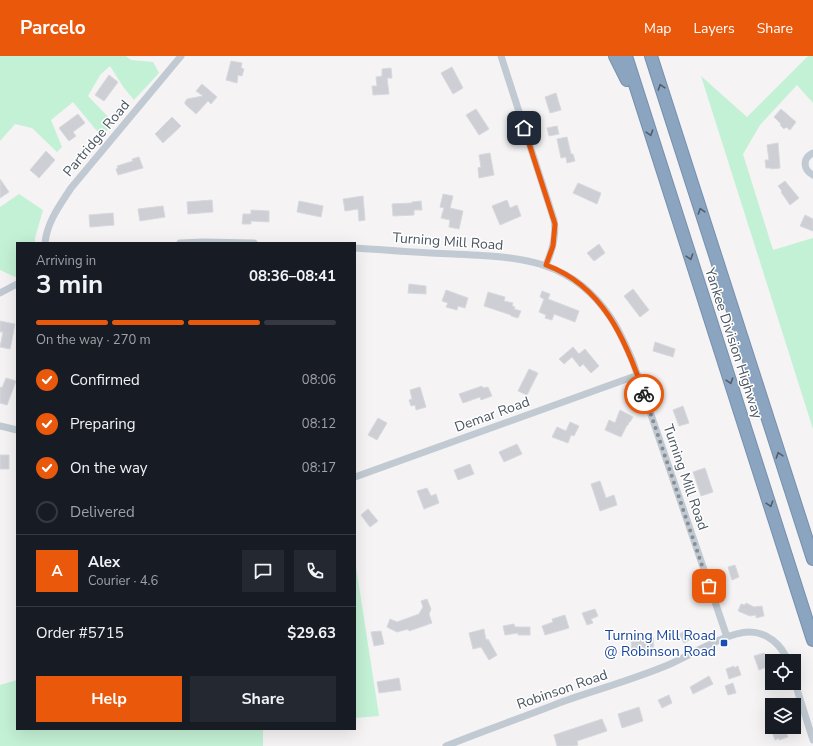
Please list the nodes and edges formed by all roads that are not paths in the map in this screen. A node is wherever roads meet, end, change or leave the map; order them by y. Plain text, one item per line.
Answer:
1 (181, 56) edge
2 (501, 56) edge
3 (615, 56) edge
4 (626, 56) edge
5 (651, 56) edge
6 (642, 109) junction
7 (813, 153) edge
8 (813, 175) edge
9 (45, 242) edge
10 (356, 248) edge
11 (546, 265) junction
12 (16, 285) edge
13 (0, 293) edge
14 (638, 375) junction
15 (0, 426) edge
16 (16, 430) edge
17 (356, 477) edge
18 (813, 559) edge
19 (727, 637) junction
20 (813, 640) edge
21 (784, 654) edge
22 (797, 690) edge
23 (813, 740) edge
24 (446, 746) edge

1 - 9 street, Partridge Road
2 - 11 street
3 - 6 highway
4 - 6 highway, Yankee Division Highway
18 -> 5 highway, Yankee Division Highway
6 -> 20 highway, Yankee Division Highway
7 - 8 street
10 - 11 street, Turning Mill Road
11 - 14 street, Turning Mill Road
12 - 13 street
14 - 17 street, Demar Road
14 - 19 street, Turning Mill Road
15 - 16 street
19 - 21 street, Robinson Road
19 - 24 street, Robinson Road
22 - 23 street

